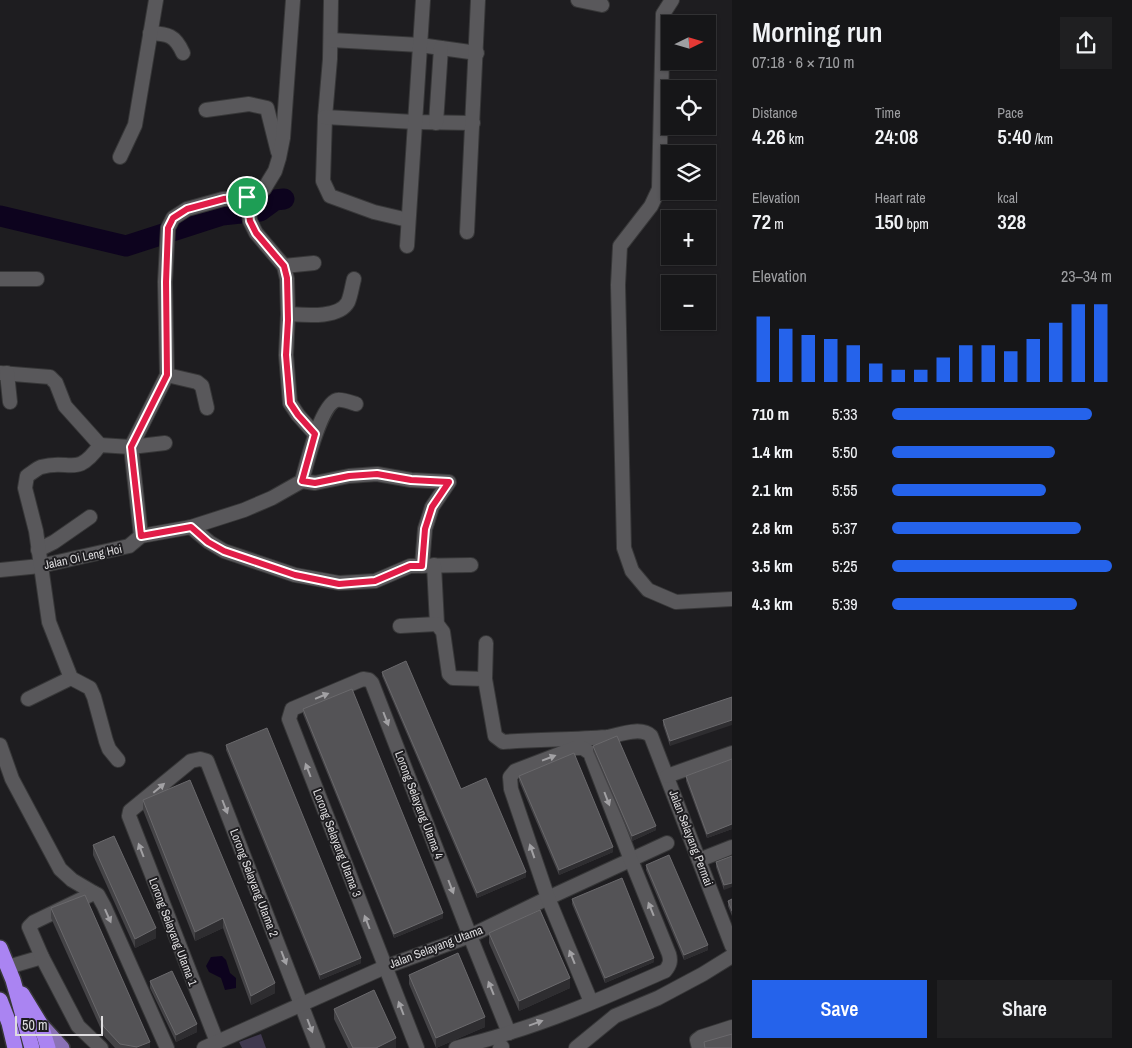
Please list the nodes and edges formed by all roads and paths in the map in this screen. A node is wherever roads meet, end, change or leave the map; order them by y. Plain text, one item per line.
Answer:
1 (156, 0) edge
2 (292, 0) edge
3 (331, 0) edge
4 (423, 0) edge
5 (478, 0) edge
6 (578, 0) edge
7 (672, 0) edge
8 (602, 5) dead end
9 (150, 33) junction
10 (331, 40) junction
11 (420, 45) junction
12 (441, 48) junction
13 (477, 52) junction
14 (183, 53) dead end
15 (206, 110) dead end
16 (325, 117) junction
17 (415, 122) junction
18 (436, 123) junction
19 (473, 123) junction
20 (120, 157) dead end
21 (279, 158) junction
22 (247, 200) junction
23 (408, 220) junction
24 (467, 232) dead end
25 (406, 246) dead end
26 (314, 263) dead end
27 (284, 266) junction
28 (0, 278) edge
29 (354, 279) dead end
30 (37, 280) dead end
31 (288, 314) junction
32 (3, 373) edge
33 (167, 375) junction
34 (10, 402) dead end
35 (356, 404) dead end
36 (207, 408) dead end
37 (315, 434) junction
38 (165, 443) dead end
39 (100, 445) junction
40 (131, 447) junction
41 (302, 481) junction
42 (90, 517) dead end
43 (191, 527) junction
44 (141, 536) junction
45 (38, 550) junction
46 (428, 565) junction
47 (471, 565) dead end
48 (40, 566) junction
49 (0, 570) edge
50 (732, 599) edge
51 (437, 624) junction
52 (400, 626) dead end
53 (486, 643) dead end
54 (71, 678) junction
55 (485, 679) junction
56 (363, 680) joint
57 (28, 699) dead end
58 (0, 745) edge
59 (732, 753) edge
60 (118, 760) dead end
61 (207, 761) joint
62 (667, 776) junction
63 (667, 843) dead end
64 (732, 847) edge
65 (631, 860) junction
66 (699, 860) junction
67 (94, 893) junction
68 (548, 898) junction
69 (732, 902) edge
70 (718, 907) junction
71 (470, 936) junction
72 (731, 941) edge
73 (0, 948) edge
74 (732, 956) edge
75 (42, 957) junction
76 (385, 967) junction
77 (10, 974) junction
78 (0, 1000) edge
79 (591, 1002) junction
80 (302, 1004) junction
81 (41, 1025) junction
82 (732, 1027) edge
83 (509, 1033) junction
84 (210, 1045) edge
85 (15, 1048) edge
86 (32, 1048) edge
87 (48, 1048) edge
88 (62, 1048) edge
89 (101, 1048) edge
90 (167, 1048) edge
91 (318, 1048) edge
92 (417, 1048) edge
93 (456, 1048) edge
94 (576, 1048) edge
95 (699, 1048) edge

1 - 9 street
2 - 21 street
3 - 10 street
4 - 11 street
5 - 13 street
6 - 8 street
7 - 50 street
9 - 14 street
9 - 20 street
10 - 11 street
10 - 16 street
11 - 12 street
11 - 17 street
12 - 13 street
12 - 18 street
13 - 19 street
15 - 21 street
16 - 17 street
16 - 23 street
17 - 18 street
17 - 23 street
18 - 19 street
19 - 24 street
21 - 22 street
22 - 27 street
22 - 33 street
23 - 25 street
26 - 27 street
27 - 31 street
28 - 30 street
29 - 31 street
31 - 37 street
32 - 34 street
32 - 39 street
33 - 36 street
33 - 40 street
35 - 37 street
37 - 41 street
38 - 40 street
39 - 40 street
39 - 45 street
40 - 44 street
41 - 43 street, Jalan Oi Leng Hoi
41 - 46 street
42 - 45 street
43 - 44 street, Jalan Oi Leng Hoi
43 - 46 street
44 - 48 street, Jalan Oi Leng Hoi
45 - 48 street
46 - 47 street
46 - 51 street
48 - 49 street, Jalan Oi Leng Hoi
48 - 54 street
51 - 52 street
51 - 55 street
53 - 55 street
54 - 57 street
54 - 60 street
55 - 62 street, Jalan Selayang Permai
56 -> 71 street, Lorong Selayang Utama 4
76 -> 56 street, Lorong Selayang Utama 3
58 - 67 street
59 - 62 street
61 -> 80 street, Lorong Selayang Utama 2
84 -> 61 street, Lorong Selayang Utama 1
62 - 66 street, Jalan Selayang Permai
63 - 65 street, Jalan Selayang Utama
64 - 66 street
65 - 68 street, Jalan Selayang Utama
68 -> 65 street
79 -> 65 street
66 - 70 street, Jalan Selayang Permai
67 - 75 street
67 -> 90 street
68 - 71 street, Jalan Selayang Utama
79 -> 68 street
69 - 70 street
70 - 72 street, Jalan Selayang Permai
71 - 76 street, Jalan Selayang Utama
83 -> 71 street
73 - 77 highway
74 - 94 street
75 - 77 street
75 - 89 street
76 - 80 street, Jalan Selayang Utama
92 -> 76 street, Lorong Selayang Utama 3
77 - 81 highway
77 - 86 highway
78 - 85 highway
83 -> 79 street
80 - 84 street, Jalan Selayang Utama
80 -> 91 street, Lorong Selayang Utama 2
81 - 87 highway
81 - 88 main road
82 - 95 street
83 - 93 street

